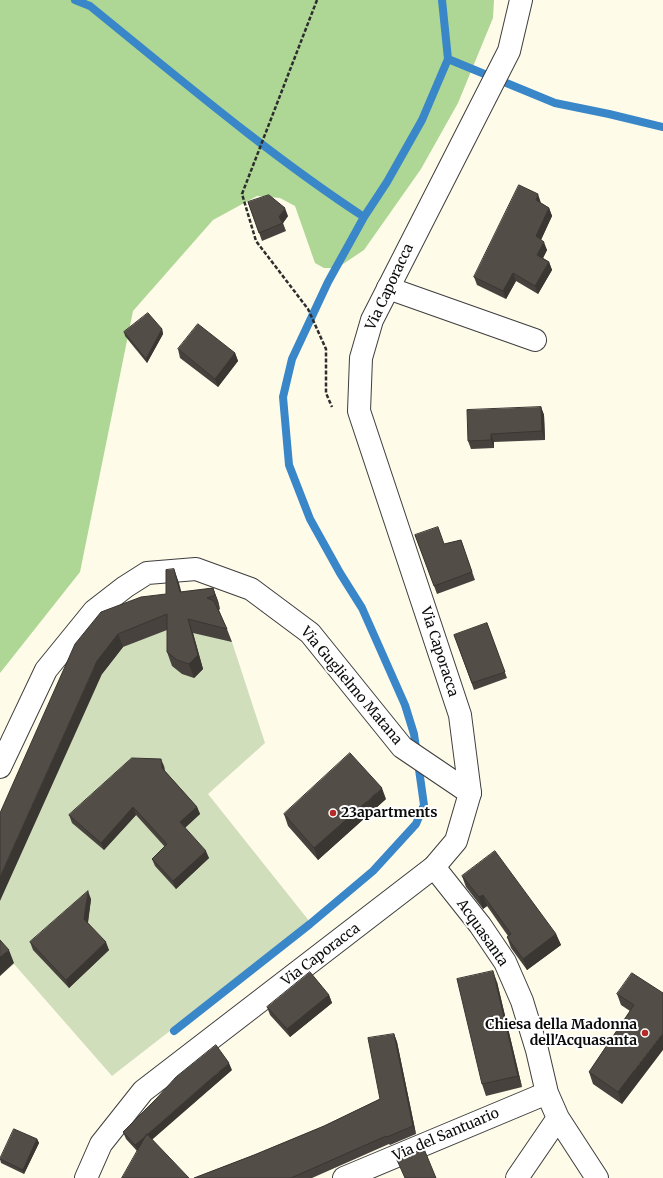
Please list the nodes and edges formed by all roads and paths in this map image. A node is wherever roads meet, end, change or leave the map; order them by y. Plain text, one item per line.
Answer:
1 (317, 0) edge
2 (521, 0) edge
3 (388, 288) junction
4 (535, 340) dead end
5 (332, 407) dead end
6 (0, 768) edge
7 (470, 793) junction
8 (434, 868) junction
9 (547, 1092) junction
10 (558, 1118) junction
11 (86, 1178) edge
12 (344, 1178) edge
13 (517, 1178) edge
14 (597, 1178) edge

1 - 5 path
2 - 3 street, Via Caporacca
3 - 4 street
3 - 7 street, Via Caporacca
6 - 7 street, Via Guglielmo Matana
7 - 8 street, Via Caporacca
8 - 9 street, Acquasanta
8 - 11 street, Via Caporacca
9 - 10 street, Acquasanta
9 - 12 street, Via del Santuario
10 - 13 street
10 - 14 street, Acquasanta

